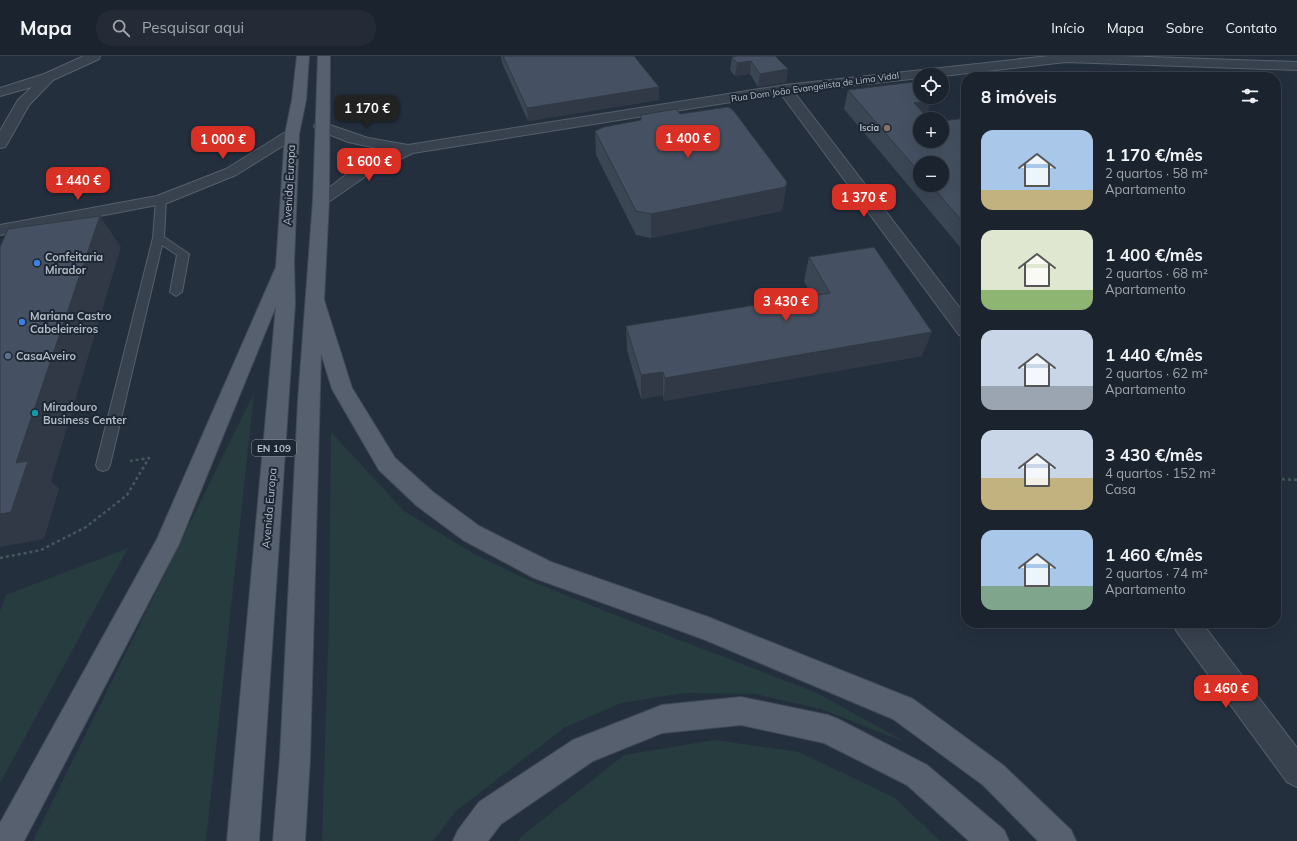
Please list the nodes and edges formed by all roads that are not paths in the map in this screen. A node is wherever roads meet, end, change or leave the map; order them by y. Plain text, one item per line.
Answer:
1 (94, 56) edge
2 (303, 56) edge
3 (324, 56) edge
4 (1065, 57) edge
5 (1297, 66) edge
6 (49, 77) junction
7 (785, 89) junction
8 (0, 92) edge
9 (321, 126) junction
10 (292, 134) junction
11 (0, 144) edge
12 (409, 149) junction
13 (161, 200) junction
14 (321, 200) junction
15 (0, 230) edge
16 (158, 238) junction
17 (285, 262) junction
18 (176, 292) dead end
19 (315, 301) junction
20 (961, 323) edge
21 (102, 465) road end
22 (1190, 628) edge
23 (1297, 772) edge
24 (7, 841) edge
25 (243, 841) edge
26 (288, 841) edge
27 (469, 841) edge
28 (993, 841) edge
29 (1060, 841) edge

1 - 6 street
2 - 10 main road, Avenida Europa / EN 109
3 - 9 main road, EN 109
4 - 5 street, Rua Dom João Evangelista de Lima Vidal
4 - 7 street, Rua Dom João Evangelista de Lima Vidal
6 - 8 street
6 - 11 street
7 - 12 street, Rua Dom João Evangelista de Lima Vidal
7 - 20 street
9 - 12 street
9 - 14 main road, EN 109
10 - 13 street
10 - 17 main road, Avenida Europa / EN 109
12 - 14 street
13 - 15 street
13 - 16 lane
14 - 19 main road, EN 109
16 - 18 lane
16 - 21 lane
17 - 24 main road
17 - 25 main road, Avenida Europa / EN 109
19 - 26 main road, EN 109
19 - 29 main road
22 - 23 street
27 - 28 main road

